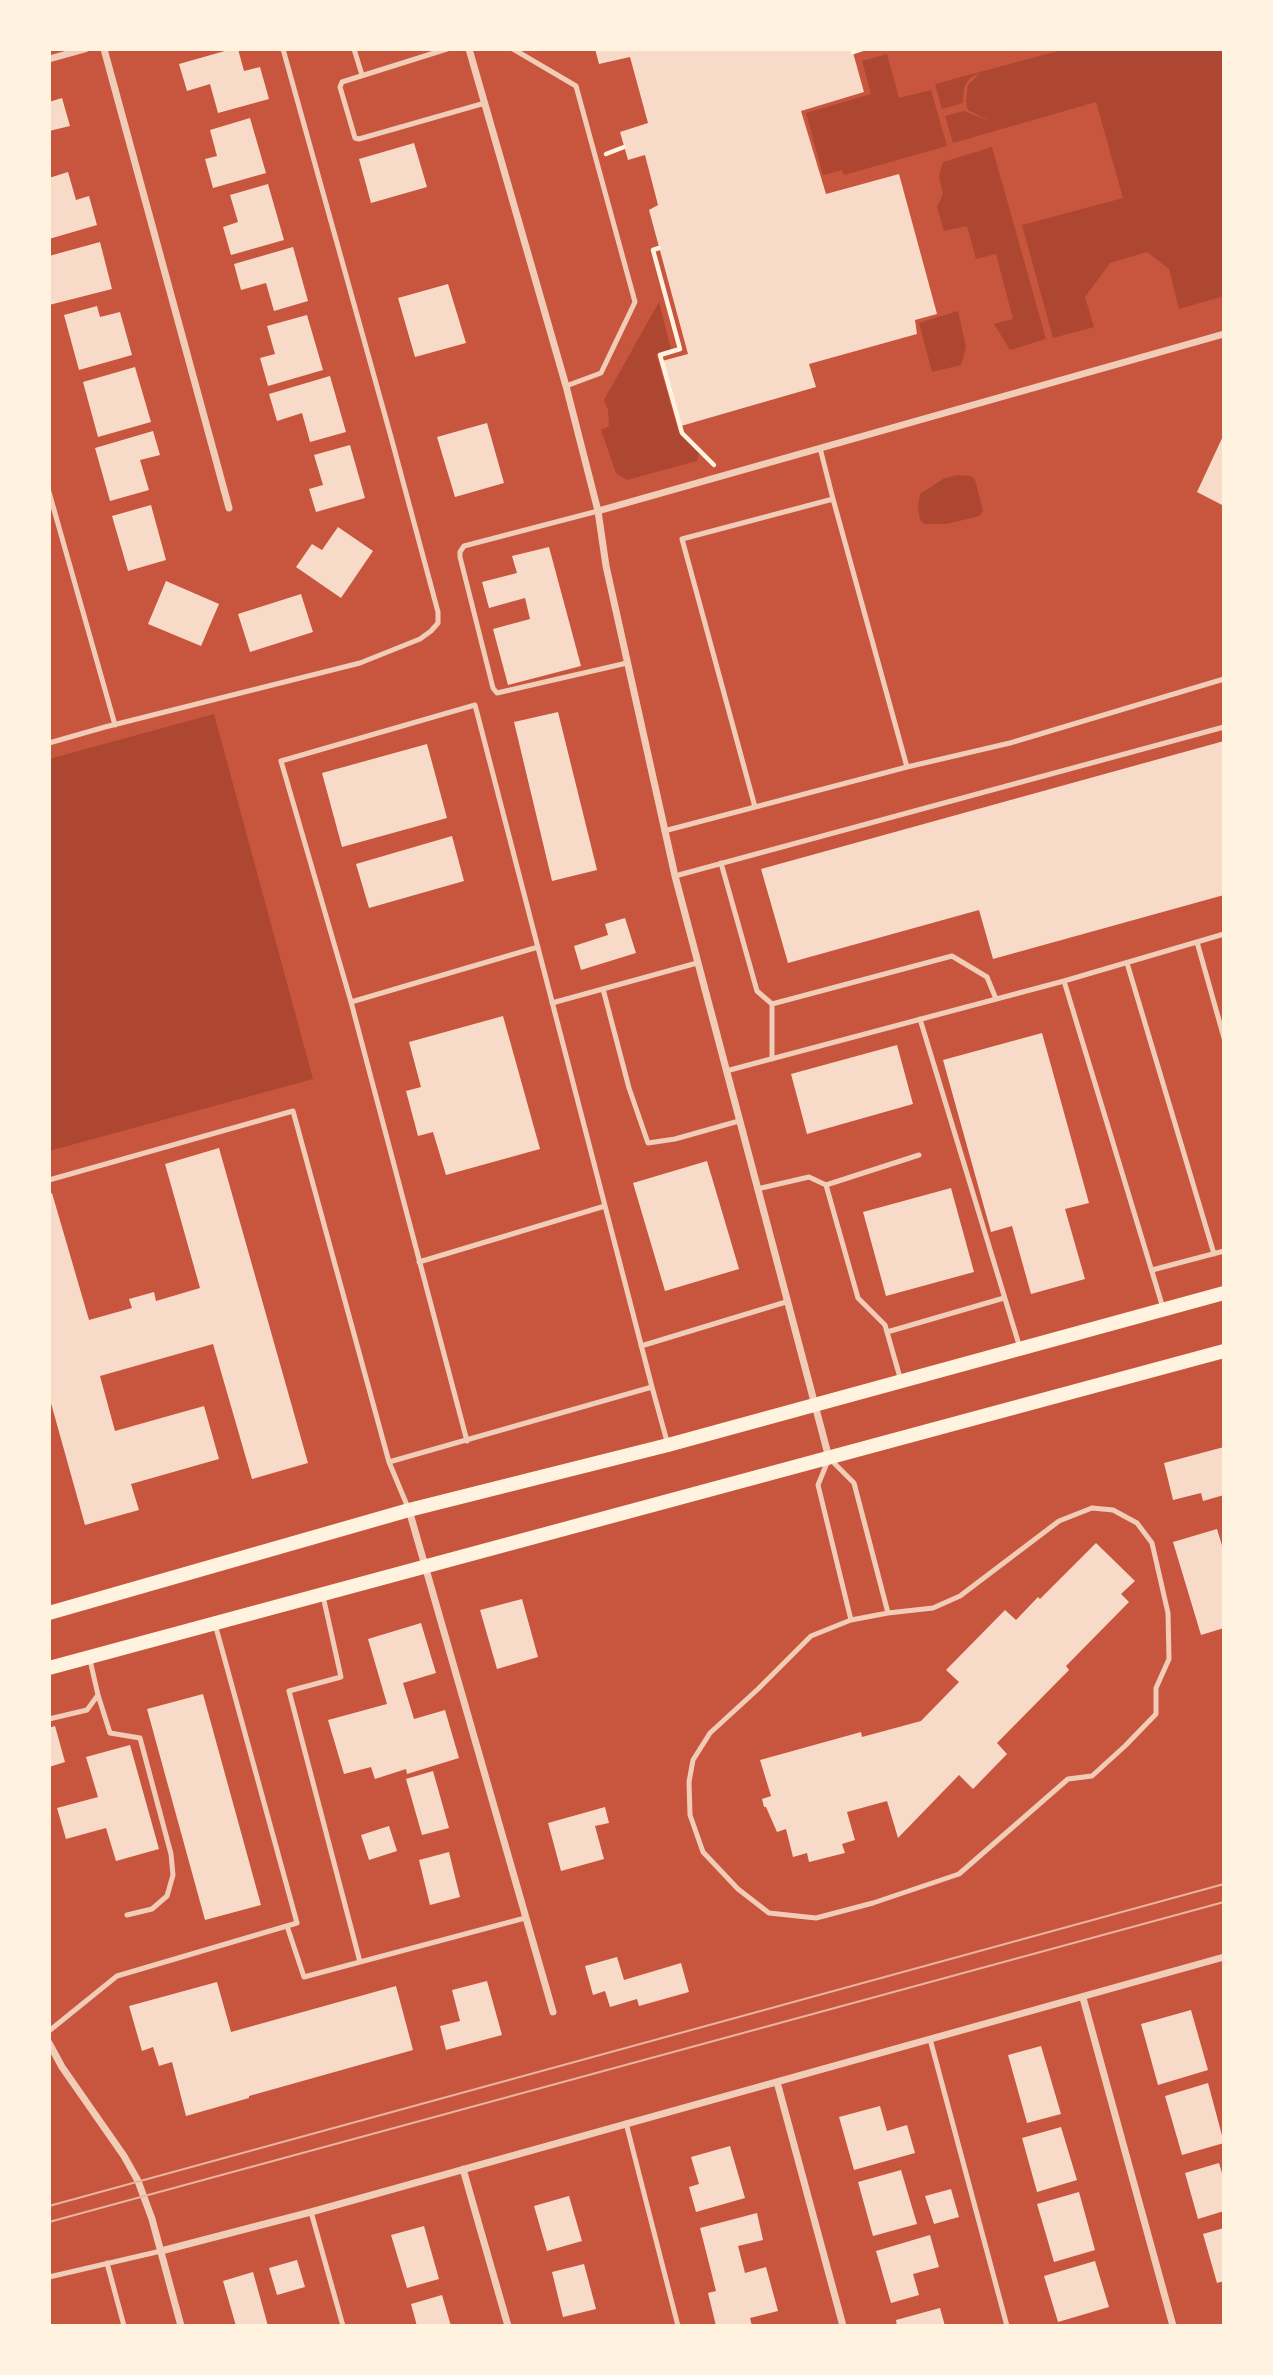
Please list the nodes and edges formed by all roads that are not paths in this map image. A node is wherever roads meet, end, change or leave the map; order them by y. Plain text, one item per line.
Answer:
1 (85, 49) edge
2 (104, 49) edge
3 (283, 49) edge
4 (354, 49) edge
5 (447, 49) edge
6 (469, 49) edge
7 (513, 49) edge
8 (49, 59) edge
9 (362, 75) junction
10 (485, 103) junction
11 (1224, 334) edge
12 (566, 386) junction
13 (820, 448) junction
14 (49, 492) edge
15 (833, 499) junction
16 (229, 508) dead end
17 (598, 511) junction
18 (627, 663) junction
19 (1224, 680) edge
20 (115, 724) junction
21 (1224, 727) edge
22 (49, 743) edge
23 (907, 767) junction
24 (755, 807) junction
25 (664, 831) junction
26 (721, 863) junction
27 (675, 876) junction
28 (1224, 934) edge
29 (1196, 942) junction
30 (538, 947) junction
31 (698, 963) junction
32 (1127, 963) junction
33 (1064, 981) junction
34 (603, 989) junction
35 (996, 999) junction
36 (351, 1002) junction
37 (552, 1003) junction
38 (772, 1004) junction
39 (920, 1019) junction
40 (1224, 1038) edge
41 (772, 1059) junction
42 (726, 1071) junction
43 (739, 1121) junction
44 (919, 1155) dead end
45 (49, 1180) edge
46 (826, 1185) junction
47 (757, 1189) junction
48 (605, 1206) junction
49 (1224, 1251) edge
50 (1214, 1254) junction
51 (419, 1262) junction
52 (1152, 1270) junction
53 (1224, 1293) edge
54 (1004, 1298) junction
55 (786, 1302) junction
56 (1163, 1310) junction
57 (887, 1332) junction
58 (641, 1346) junction
59 (1020, 1348) junction
60 (1224, 1351) edge
61 (901, 1381) junction
62 (652, 1387) junction
63 (813, 1406) junction
64 (467, 1441) junction
65 (668, 1445) junction
66 (829, 1458) junction
67 (390, 1462) junction
68 (409, 1510) junction
69 (426, 1567) junction
70 (322, 1594) junction
71 (888, 1613) junction
72 (49, 1614) edge
73 (851, 1620) junction
74 (215, 1623) junction
75 (89, 1657) junction
76 (49, 1668) edge
77 (99, 1695) junction
78 (49, 1719) edge
79 (127, 1915) dead end
80 (525, 1918) junction
81 (287, 1926) junction
82 (1224, 1957) edge
83 (360, 1962) junction
84 (1083, 1998) junction
85 (553, 2012) dead end
86 (49, 2031) edge
87 (930, 2039) junction
88 (49, 2043) edge
89 (777, 2082) junction
90 (626, 2123) junction
91 (463, 2169) junction
92 (311, 2212) junction
93 (161, 2251) junction
94 (107, 2263) junction
95 (49, 2277) edge
96 (124, 2326) edge
97 (181, 2326) edge
98 (343, 2326) edge
99 (508, 2326) edge
100 (678, 2326) edge
101 (843, 2326) edge
102 (1007, 2326) edge
103 (1173, 2326) edge

1 - 8 street
2 - 16 street
3 - 20 lane
4 - 9 lane
5 - 9 lane
6 - 10 street
7 - 12 lane
9 - 10 lane
10 - 12 street
11 - 13 street
12 - 17 street
13 - 15 lane
13 - 17 street
14 - 20 lane
15 - 23 lane
15 - 24 lane
17 - 18 street
17 - 18 lane
18 - 25 street
19 - 23 lane
20 - 22 lane
21 - 26 lane
23 - 24 lane
24 - 25 lane
25 - 27 street
26 - 27 lane
26 - 38 lane
27 - 31 street
28 - 29 lane
29 - 32 lane
29 - 40 lane
30 - 36 lane
30 - 36 lane
30 - 37 lane
31 - 34 lane
31 - 42 street
32 - 33 lane
32 - 50 lane
33 - 35 lane
33 - 52 lane
34 - 37 lane
34 - 43 lane
35 - 38 lane
35 - 39 lane
36 - 51 lane
37 - 48 lane
38 - 41 lane
39 - 41 lane
39 - 54 lane
41 - 42 lane
42 - 43 street
43 - 47 street
44 - 46 lane
45 - 67 lane
46 - 47 lane
46 - 57 lane
47 - 55 street
48 - 51 lane
48 - 58 lane
49 - 50 lane
50 - 52 lane
51 - 64 lane
52 - 56 lane
53 - 56 main road
54 - 57 lane
54 - 59 lane
55 - 58 lane
55 - 63 street
56 - 59 main road
57 - 61 lane
58 - 62 lane
59 - 61 main road
60 - 66 main road
61 - 63 main road
62 - 64 lane
62 - 65 lane
63 - 65 main road
63 - 66 street
64 - 67 lane
65 - 68 main road
66 - 69 main road
66 - 71 lane
66 - 73 lane
67 - 68 lane
68 - 69 street
68 - 72 main road
69 - 70 main road
69 - 80 street
70 - 74 main road
70 - 83 lane
71 - 73 lane
71 - 73 lane
74 - 75 main road
74 - 81 lane
75 - 76 main road
75 - 77 lane
77 - 78 lane
77 - 79 lane
80 - 83 lane
80 - 85 street
81 - 83 lane
81 - 86 lane
82 - 84 street
84 - 87 street
84 - 103 street
87 - 89 street
87 - 102 lane
88 - 93 street
89 - 90 street
89 - 101 street
90 - 91 street
90 - 100 lane
91 - 92 street
91 - 99 street
92 - 93 street
92 - 98 lane
93 - 94 lane
93 - 97 street
94 - 95 lane
94 - 96 lane

